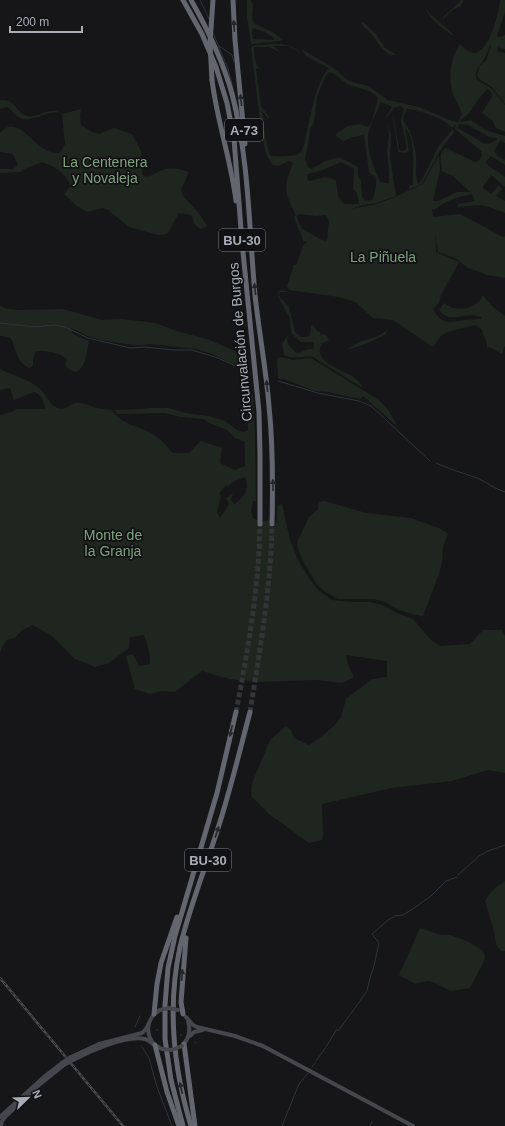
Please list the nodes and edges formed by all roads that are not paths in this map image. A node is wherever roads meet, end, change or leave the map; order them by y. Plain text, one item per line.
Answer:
1 (182, 0) edge
2 (192, 0) edge
3 (213, 0) edge
4 (233, 0) edge
5 (248, 209) junction
6 (251, 334) junction
7 (260, 524) tunnel mouth
8 (272, 524) tunnel mouth
9 (236, 712) tunnel mouth
10 (250, 712) tunnel mouth
11 (208, 860) junction
12 (189, 886) junction
13 (154, 1014) junction
14 (185, 1015) junction
15 (149, 1023) junction
16 (203, 1030) junction
17 (188, 1039) junction
18 (154, 1044) junction
19 (183, 1045) junction
20 (72, 1059) junction
21 (63, 1064) junction
22 (0, 1117) edge
23 (0, 1125) edge
24 (179, 1126) edge
25 (183, 1126) edge
26 (191, 1126) edge
27 (195, 1126) edge
28 (414, 1126) edge

1 - 6 highway, Circunvalación de Burgos / BU-30
2 - 5 highway, Circunvalación de Burgos / BU-30
3 - 6 highway, A-73, bridge
5 -> 4 highway, A-73
8 -> 5 highway, Circunvalación de Burgos / BU-30
6 - 7 highway, Circunvalación de Burgos / BU-30
9 -> 12 highway, BU-30
11 -> 10 highway, BU-30
14 -> 11 highway
26 -> 11 highway, BU-30
12 - 13 highway
12 - 25 highway, BU-30
13 - 14 main road, bridge
13 - 15 main road
14 - 16 main road
14 - 17 main road
15 - 18 main road
15 - 20 main road
16 - 17 main road
16 - 28 main road
17 - 19 main road
18 - 19 main road, bridge
18 - 20 main road
18 - 24 highway
19 - 27 highway
20 - 21 main road, bridge
21 - 22 main road
21 - 23 main road

